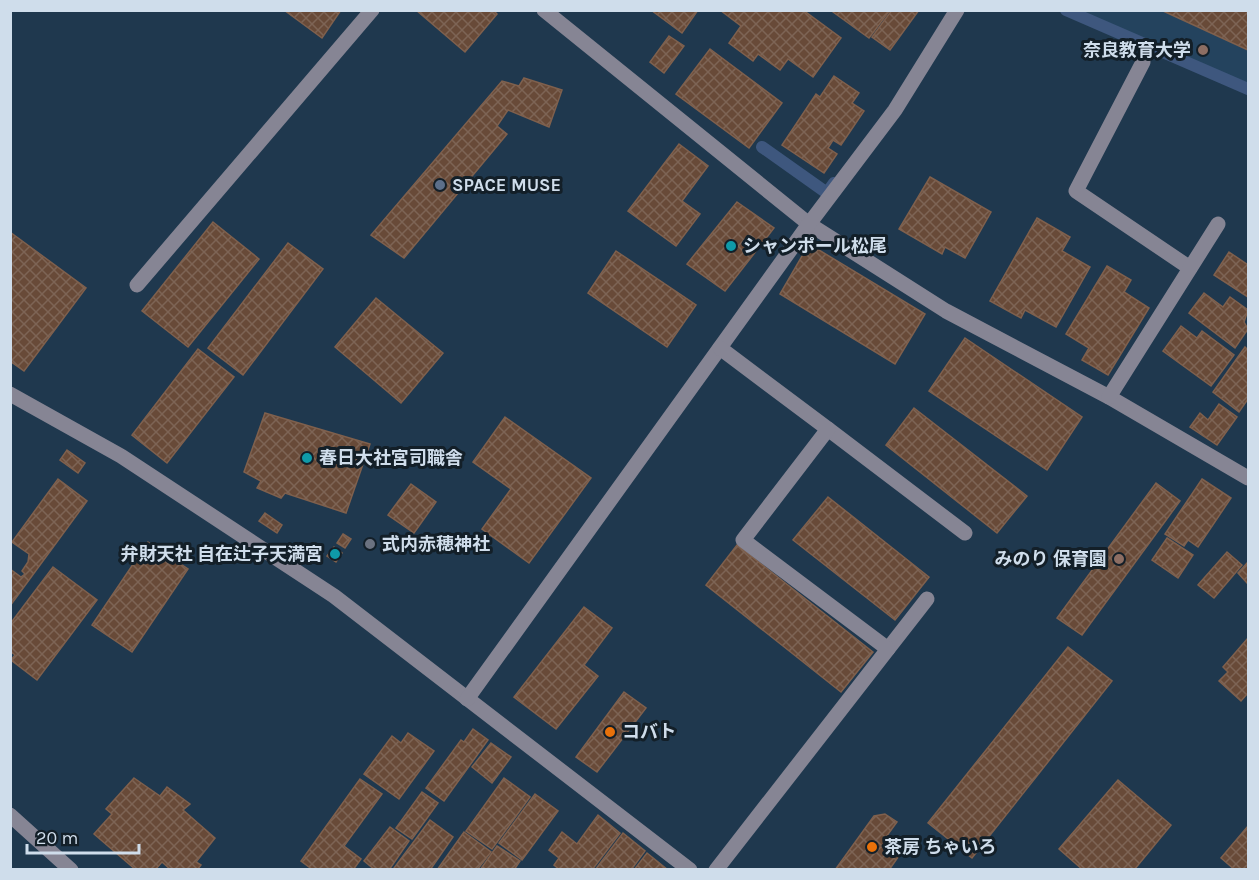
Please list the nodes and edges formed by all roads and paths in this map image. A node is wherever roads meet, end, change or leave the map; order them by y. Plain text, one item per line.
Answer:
1 (372, 10) edge
2 (957, 10) edge
3 (549, 12) edge
4 (1143, 62) dead end
5 (809, 224) junction
6 (1218, 224) dead end
7 (1190, 268) junction
8 (137, 285) dead end
9 (720, 348) junction
10 (10, 394) edge
11 (1109, 397) junction
12 (828, 429) junction
13 (1248, 478) edge
14 (965, 533) dead end
15 (927, 599) dead end
16 (888, 649) junction
17 (467, 699) junction
18 (10, 815) edge
19 (70, 870) edge
20 (690, 870) edge
21 (716, 870) edge

1 - 8 street
2 - 5 street
3 - 5 street
4 - 7 street
5 - 9 street
5 - 11 street
6 - 7 street
7 - 11 street
9 - 12 street
9 - 17 street
10 - 17 street
11 - 13 street
12 - 14 street
12 - 16 street
15 - 16 street
16 - 21 street
17 - 20 street
18 - 19 street

